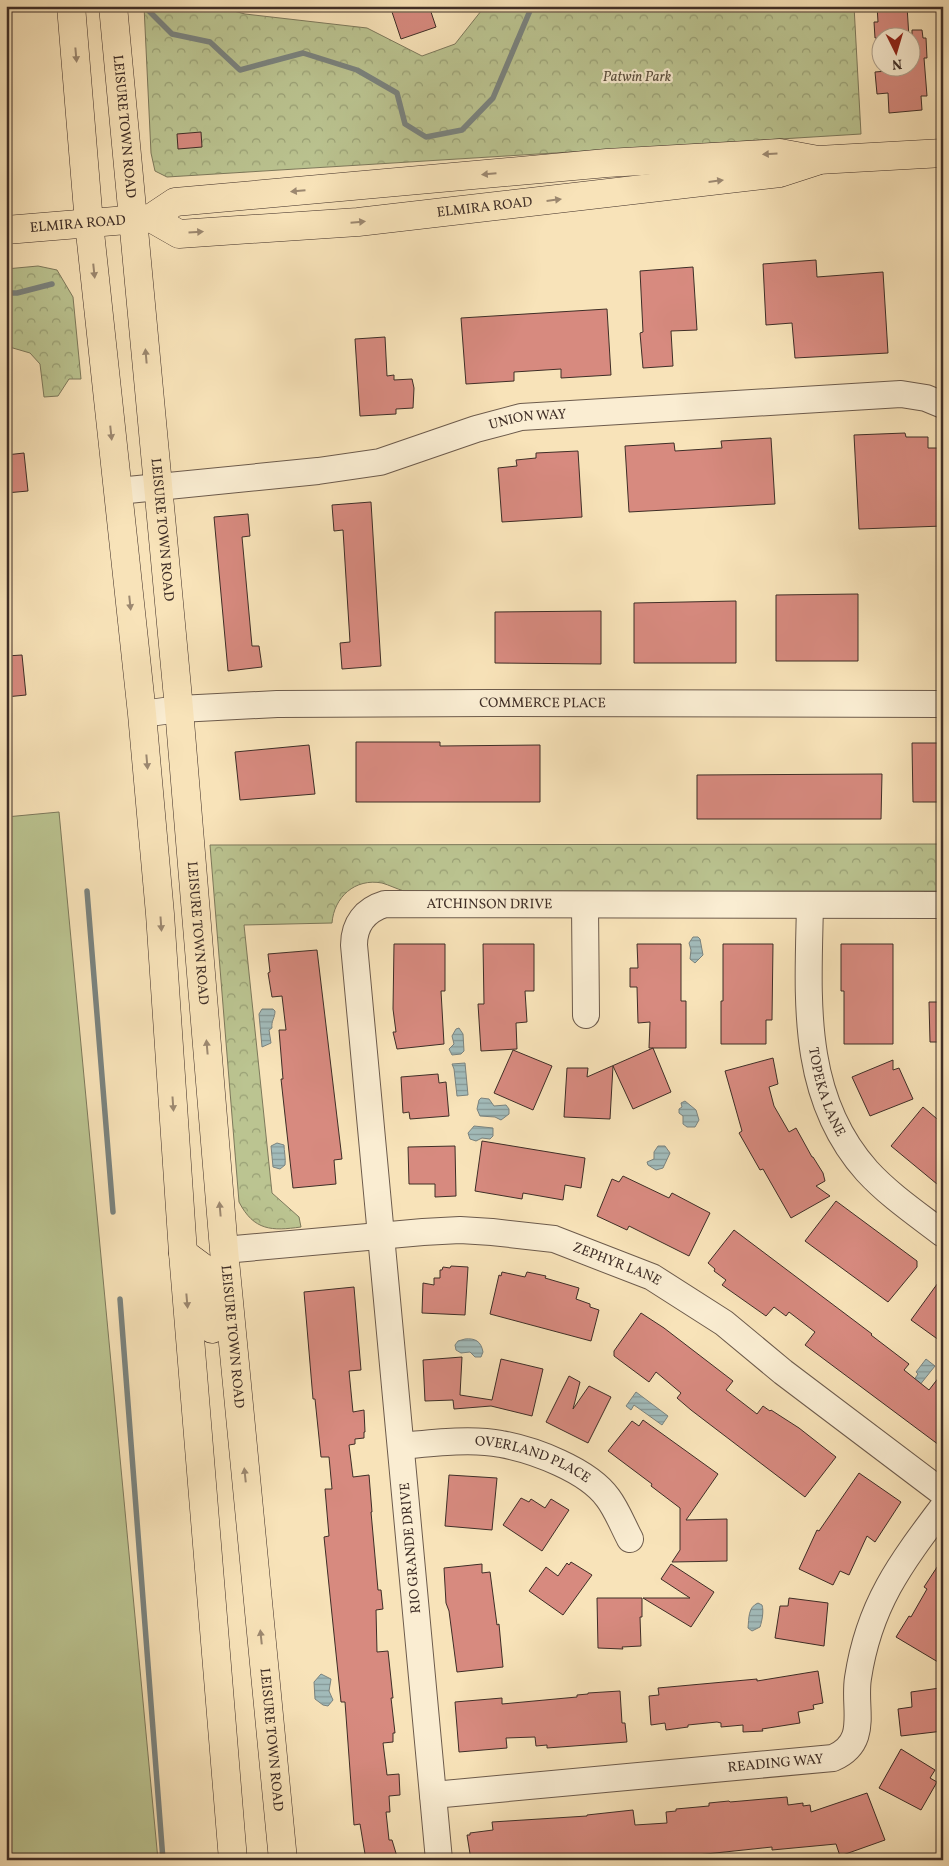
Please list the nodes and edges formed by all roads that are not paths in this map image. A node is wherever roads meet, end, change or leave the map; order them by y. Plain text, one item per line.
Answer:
1 (71, 6) edge
2 (113, 6) edge
3 (943, 153) edge
4 (818, 160) junction
5 (142, 219) junction
6 (89, 223) junction
7 (6, 230) edge
8 (943, 405) edge
9 (158, 486) junction
10 (118, 490) junction
11 (943, 704) edge
12 (179, 709) junction
13 (142, 714) junction
14 (810, 905) junction
15 (943, 905) edge
16 (585, 906) junction
17 (586, 1015) dead end
18 (176, 1165) junction
19 (943, 1234) edge
20 (382, 1236) junction
21 (224, 1250) junction
22 (183, 1253) junction
23 (239, 1414) junction
24 (401, 1446) junction
25 (943, 1493) edge
26 (943, 1507) edge
27 (630, 1539) dead end
28 (433, 1795) junction
29 (233, 1860) edge
30 (283, 1860) edge
31 (439, 1860) edge

1 -> 6 main road
2 - 5 main road, LEISURE TOWN ROAD
3 - 4 main road, ELMIRA ROAD
4 -> 5 main road, ELMIRA ROAD
5 -> 4 main road, ELMIRA ROAD
5 - 6 main road, ELMIRA ROAD
9 -> 5 main road, LEISURE TOWN ROAD
6 - 7 main road, ELMIRA ROAD
6 -> 10 main road
8 - 9 street, UNION WAY
9 - 10 street, UNION WAY
9 - 12 main road, LEISURE TOWN ROAD
10 -> 13 main road
11 - 12 street, COMMERCE PLACE
12 - 13 street, COMMERCE PLACE
21 -> 12 main road, LEISURE TOWN ROAD
13 -> 18 main road
14 - 15 street, ATCHINSON DRIVE
14 - 16 street, ATCHINSON DRIVE
14 - 19 street, TOPEKA LANE
16 - 17 street
16 - 20 street, ATCHINSON DRIVE
18 - 21 main road
18 - 22 main road
20 - 21 street, ZEPHYR LANE
20 - 24 street, RIO GRANDE DRIVE
20 - 25 street, ZEPHYR LANE
21 - 23 main road, LEISURE TOWN ROAD
22 - 23 main road
22 -> 29 main road
30 -> 23 main road, LEISURE TOWN ROAD
24 - 27 street, OVERLAND PLACE
24 - 28 street, RIO GRANDE DRIVE
26 - 28 street, READING WAY
28 - 31 street, RIO GRANDE DRIVE

